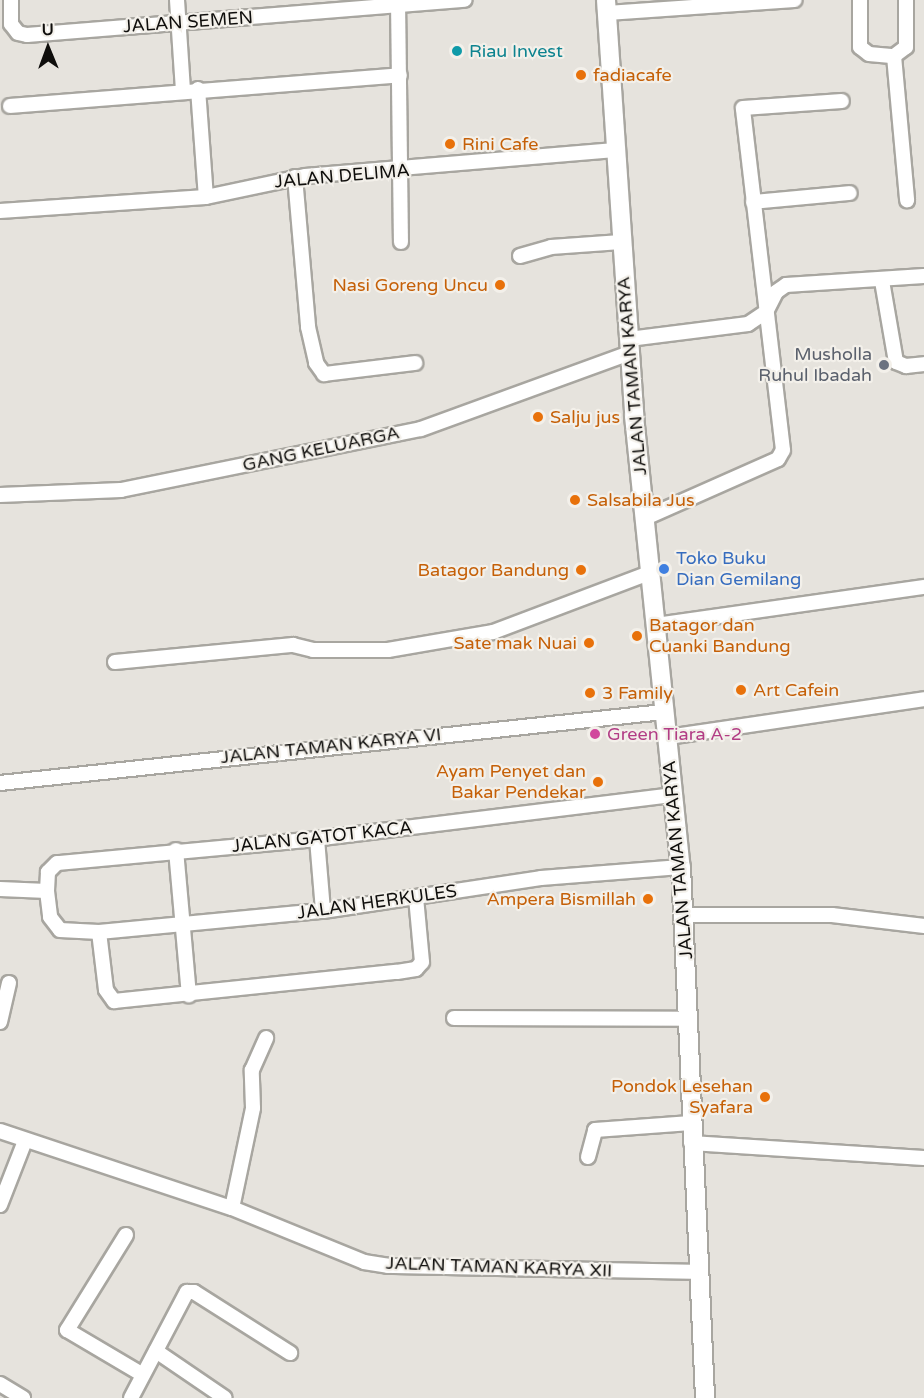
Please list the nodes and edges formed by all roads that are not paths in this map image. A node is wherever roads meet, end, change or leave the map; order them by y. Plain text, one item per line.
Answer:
1 (11, 0) edge
2 (177, 0) edge
3 (465, 0) edge
4 (795, 0) edge
5 (860, 0) edge
6 (906, 0) edge
7 (398, 4) edge
8 (607, 7) edge
9 (179, 22) junction
10 (894, 56) junction
11 (400, 75) junction
12 (198, 89) junction
13 (183, 90) junction
14 (842, 101) dead end
15 (10, 106) dead end
16 (614, 150) junction
17 (400, 171) junction
18 (295, 177) junction
19 (850, 193) dead end
20 (206, 197) junction
21 (907, 200) dead end
22 (753, 202) junction
23 (0, 211) edge
24 (401, 242) dead end
25 (621, 242) junction
26 (520, 256) dead end
27 (924, 276) edge
28 (882, 281) junction
29 (766, 312) junction
30 (630, 346) junction
31 (415, 363) dead end
32 (924, 364) edge
33 (0, 495) edge
34 (645, 518) junction
35 (649, 573) junction
36 (924, 587) edge
37 (656, 625) junction
38 (115, 662) dead end
39 (924, 699) edge
40 (663, 712) junction
41 (668, 737) junction
42 (0, 783) edge
43 (673, 795) junction
44 (317, 839) junction
45 (176, 850) junction
46 (681, 867) junction
47 (0, 889) edge
48 (47, 891) junction
49 (416, 897) junction
50 (323, 911) junction
51 (685, 915) junction
52 (182, 923) junction
53 (924, 926) edge
54 (99, 932) junction
55 (72, 933) joint
56 (9, 983) dead end
57 (189, 995) junction
58 (454, 1018) dead end
59 (688, 1019) junction
60 (0, 1022) edge
61 (266, 1038) dead end
62 (691, 1123) junction
63 (0, 1131) edge
64 (25, 1141) junction
65 (691, 1143) junction
66 (588, 1157) dead end
67 (924, 1158) edge
68 (0, 1205) edge
69 (232, 1208) junction
70 (126, 1235) dead end
71 (697, 1272) junction
72 (156, 1352) junction
73 (290, 1353) dead end
74 (143, 1375) junction
75 (0, 1384) edge
76 (23, 1398) edge
77 (131, 1398) edge
78 (225, 1398) edge
79 (705, 1398) edge

1 - 9 street, JALAN SEMEN
2 - 9 street
3 - 7 street, JALAN SEMEN
4 - 8 street
5 - 10 street
6 - 10 street
7 - 9 street, JALAN SEMEN
7 - 11 street
8 - 16 street, JALAN TAMAN KARYA
9 - 13 street
10 - 21 street
11 - 12 street
11 - 17 street
12 - 13 street
12 - 20 street
13 - 15 street
14 - 22 street
16 - 17 street, JALAN DELIMA
16 - 25 street, JALAN TAMAN KARYA
17 - 18 street, JALAN DELIMA
17 - 24 street
18 - 20 street, JALAN DELIMA
18 - 31 street
19 - 22 street
20 - 23 street, JALAN DELIMA
22 - 29 street
25 - 26 street
25 - 30 street, JALAN TAMAN KARYA
27 - 28 street
28 - 29 street
28 - 32 street
29 - 30 street, GANG KELUARGA
29 - 34 street
30 - 33 street, GANG KELUARGA
30 - 34 street, JALAN TAMAN KARYA
34 - 35 street, JALAN TAMAN KARYA
35 - 37 street, JALAN TAMAN KARYA
35 - 38 street
36 - 37 street
37 - 40 street, JALAN TAMAN KARYA
39 - 41 street
40 - 41 street, JALAN TAMAN KARYA
40 - 42 street, JALAN TAMAN KARYA VI
41 - 43 street, JALAN TAMAN KARYA
43 - 44 street, JALAN GATOT KACA
43 - 46 street, JALAN TAMAN KARYA
44 - 45 street, JALAN GATOT KACA
44 - 50 street
45 - 48 street, JALAN GATOT KACA
45 - 52 street
46 - 49 street, JALAN HERKULES
46 - 51 street, JALAN TAMAN KARYA
47 - 48 street
48 - 55 street, JALAN GATOT KACA
49 - 50 street, JALAN HERKULES
49 - 57 street
50 - 52 street, JALAN HERKULES
51 - 53 street
51 - 59 street, JALAN TAMAN KARYA
52 - 54 street, JALAN HERKULES
52 - 57 street
54 - 55 street, JALAN HERKULES
54 - 57 street
56 - 60 street
58 - 59 street
59 - 62 street, JALAN TAMAN KARYA
61 - 69 street
62 - 65 street, JALAN TAMAN KARYA
62 - 66 street
63 - 64 street, JALAN TAMAN KARYA XII
64 - 68 street
64 - 69 street, JALAN TAMAN KARYA XII
65 - 67 street
65 - 71 street, JALAN TAMAN KARYA
69 - 71 street, JALAN TAMAN KARYA XII
70 - 74 street
71 - 79 street, JALAN TAMAN KARYA
72 - 73 street
72 - 74 street
72 - 78 street
74 - 77 street
75 - 76 street

